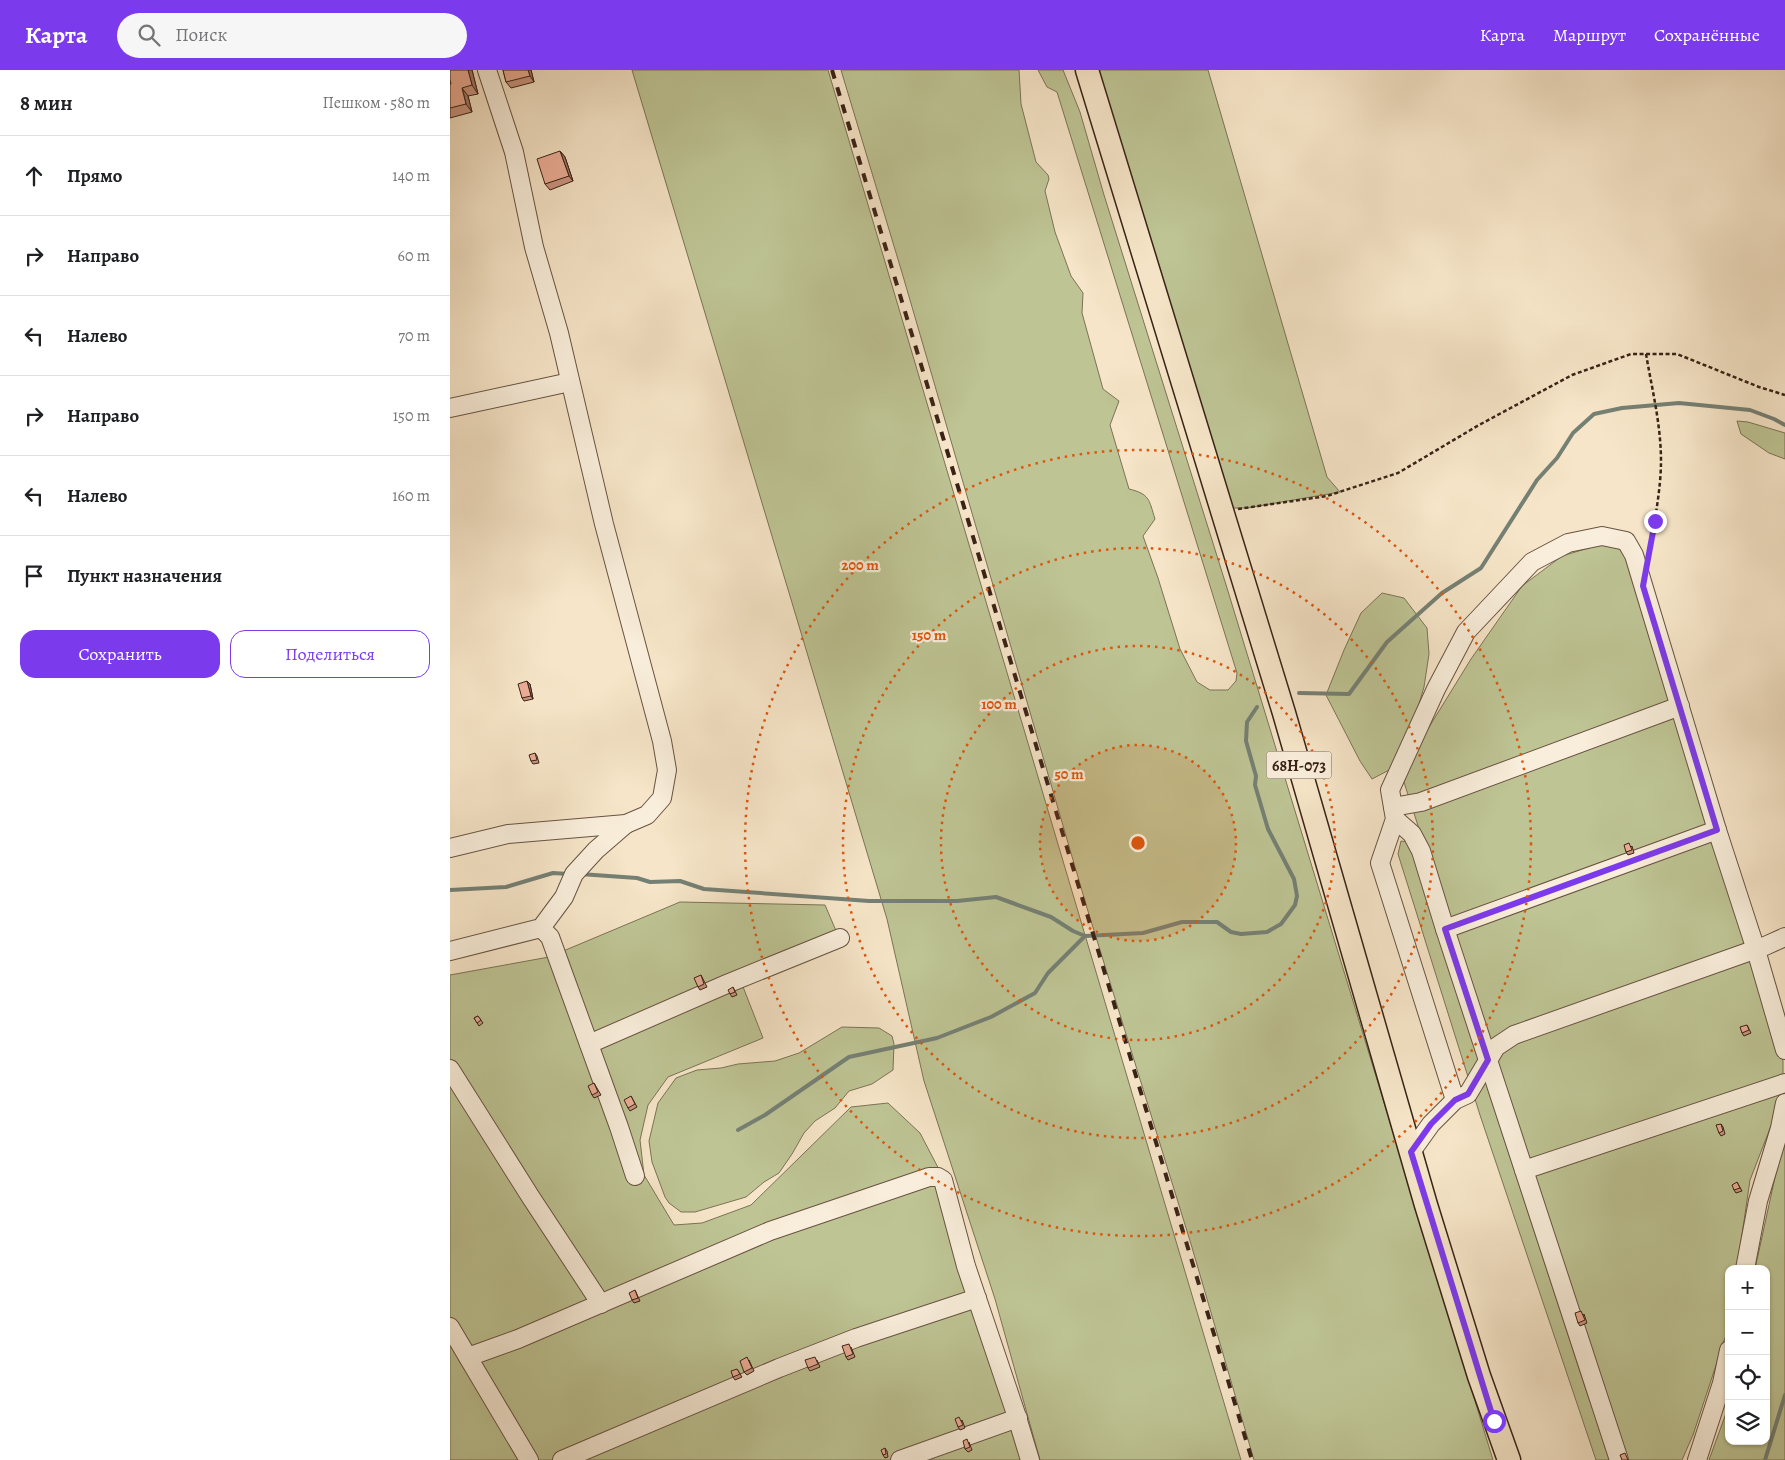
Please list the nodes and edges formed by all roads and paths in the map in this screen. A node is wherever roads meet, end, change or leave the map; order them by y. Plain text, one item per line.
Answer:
1 (487, 70) edge
2 (1088, 70) edge
3 (1646, 354) junction
4 (570, 382) junction
5 (1785, 395) edge
6 (450, 408) edge
7 (1222, 511) junction
8 (1648, 558) dead end
9 (1680, 706) junction
10 (1394, 813) junction
11 (626, 824) junction
12 (1717, 830) junction
13 (450, 848) edge
14 (541, 928) junction
15 (1445, 929) junction
16 (1785, 937) edge
17 (840, 938) dead end
18 (1756, 950) junction
19 (450, 951) edge
20 (589, 1044) junction
21 (1785, 1050) edge
22 (1488, 1060) junction
23 (450, 1069) edge
24 (1785, 1083) edge
25 (1455, 1100) junction
26 (1785, 1103) edge
27 (1411, 1152) junction
28 (1524, 1170) junction
29 (635, 1176) dead end
30 (1746, 1265) edge
31 (977, 1298) junction
32 (602, 1304) junction
33 (452, 1334) edge
34 (1728, 1355) edge
35 (468, 1357) junction
36 (1018, 1418) junction
37 (529, 1460) edge
38 (562, 1460) edge
39 (900, 1460) edge
40 (1030, 1460) edge
41 (1509, 1460) edge
42 (1619, 1460) edge
43 (1696, 1460) edge

1 - 4 lane
2 - 7 main road, 68Н-073
3 - 5 path
3 - 7 path
3 - 8 path
4 - 6 lane
4 - 11 lane
7 - 27 main road, 68Н-073
9 - 10 lane
9 - 10 lane
9 - 12 lane
10 - 15 lane
10 - 25 lane
11 - 13 lane
11 - 14 lane
12 - 15 lane
12 - 18 lane
14 - 19 lane
14 - 20 lane
15 - 22 lane
16 - 18 lane
17 - 20 lane
18 - 21 lane
18 - 22 lane
20 - 29 lane
22 - 25 lane
22 - 28 lane
23 - 32 lane
24 - 28 lane
25 - 27 lane
26 - 30 lane
27 - 41 main road, 68Н-073
28 - 42 lane
31 - 32 lane
31 - 36 lane
31 - 38 lane
32 - 35 lane
33 - 35 lane
34 - 43 lane
35 - 37 lane
36 - 39 lane
36 - 40 lane

